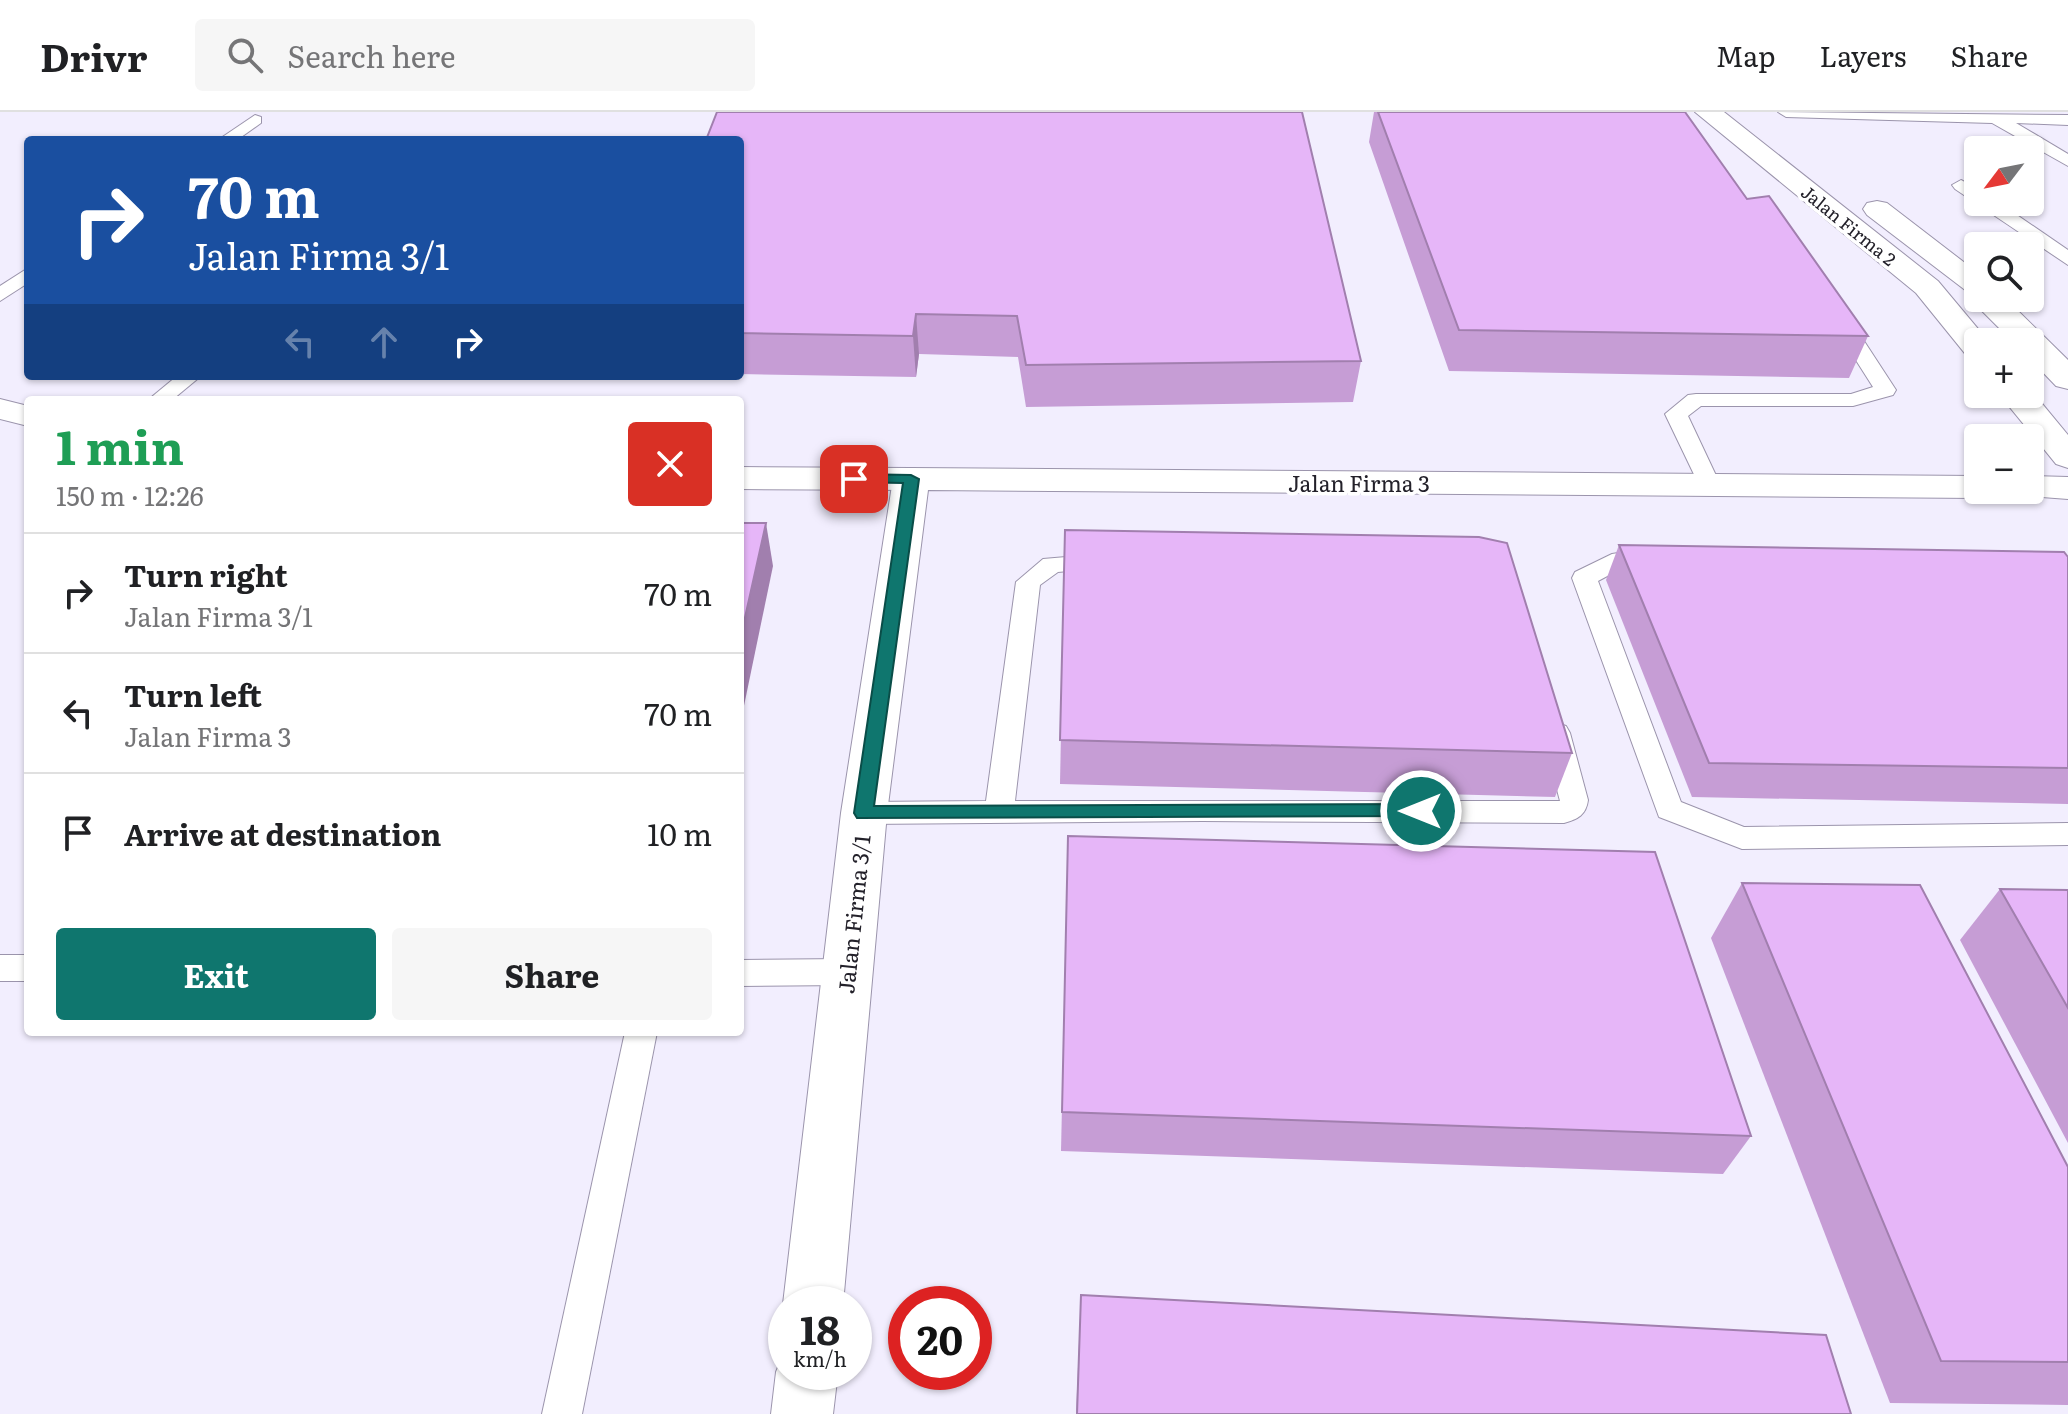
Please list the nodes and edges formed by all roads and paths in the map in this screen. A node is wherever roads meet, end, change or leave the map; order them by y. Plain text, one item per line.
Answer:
1 (1708, 112) edge
2 (1775, 117) edge
3 (1994, 118) junction
4 (255, 120) dead end
5 (2068, 120) edge
6 (232, 136) edge
7 (1789, 141) dead end
8 (2068, 161) edge
9 (1961, 185) dead end
10 (1964, 187) edge
11 (1851, 189) dead end
12 (2006, 216) edge
13 (2068, 259) edge
14 (24, 277) edge
15 (1964, 277) edge
16 (0, 295) edge
17 (1829, 302) edge
18 (2002, 312) edge
19 (1964, 332) edge
20 (2061, 365) edge
21 (185, 380) edge
22 (164, 396) edge
23 (2028, 408) edge
24 (0, 409) edge
25 (24, 415) edge
26 (2068, 457) edge
27 (744, 478) edge
28 (911, 479) junction
29 (1709, 484) junction
30 (1964, 487) edge
31 (2044, 487) edge
32 (2068, 488) edge
33 (1667, 554) edge
34 (1122, 562) edge
35 (1549, 710) edge
36 (999, 812) junction
37 (864, 813) junction
38 (2068, 834) edge
39 (0, 968) edge
40 (24, 968) edge
41 (846, 972) junction
42 (744, 973) edge
43 (640, 1036) edge
44 (815, 1286) edge
45 (805, 1390) edge
46 (562, 1414) edge
47 (802, 1414) edge

1 - 19 street, Jalan Firma 2
2 - 3 lane
2 - 7 street
3 - 5 lane
3 - 8 lane
4 - 6 lane
9 - 10 lane
11 - 15 street, Jalan Firma 2
12 - 13 lane
14 - 16 lane
17 - 29 lane
18 - 20 street
21 - 22 lane
23 - 26 street
24 - 25 street
27 - 28 street, Jalan Firma 3
28 - 29 street, Jalan Firma 3
28 - 37 street, Jalan Firma 3/1
29 - 30 street, Jalan Firma 3
31 - 32 street
33 - 38 lane
34 - 36 lane
35 - 36 lane
36 - 37 lane
37 - 41 street, Jalan Firma 3/1
39 - 40 lane
41 - 42 lane
41 - 44 street, Jalan Firma 3/1
43 - 46 lane
45 - 47 street

